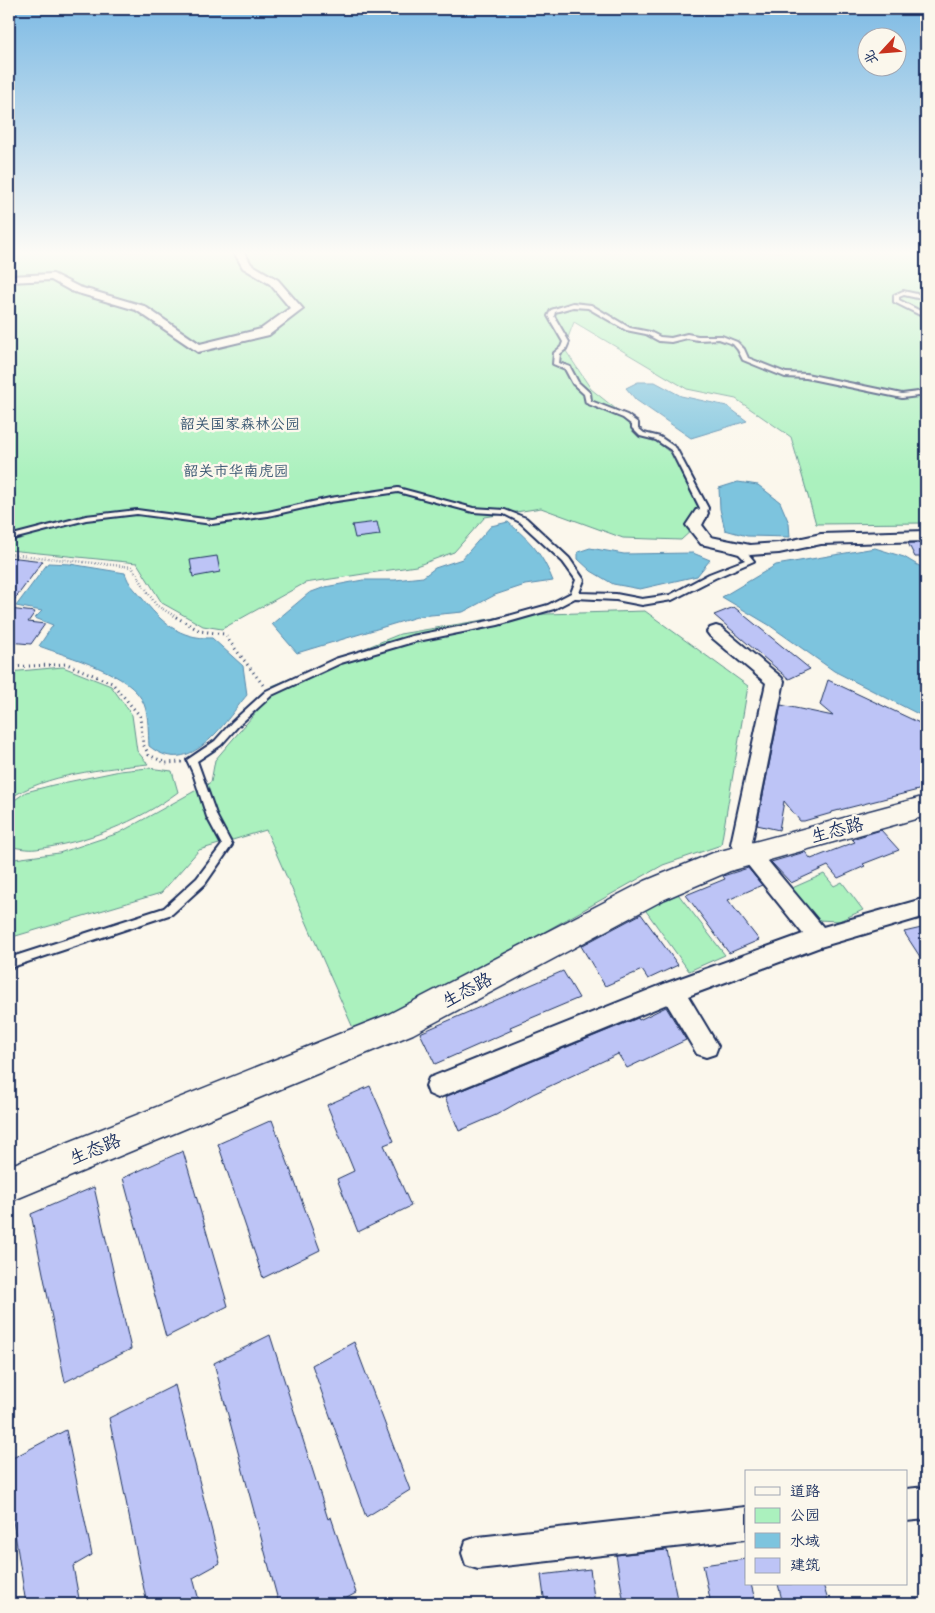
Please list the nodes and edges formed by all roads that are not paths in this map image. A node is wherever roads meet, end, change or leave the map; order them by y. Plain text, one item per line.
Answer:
1 (168, 327) edge
2 (272, 327) edge
3 (558, 327) edge
4 (624, 327) edge
5 (926, 392) edge
6 (9, 494) edge
7 (700, 513) dead end
8 (9, 517) edge
9 (699, 533) junction
10 (926, 536) edge
11 (9, 538) edge
12 (574, 595) junction
13 (716, 632) dead end
14 (926, 806) edge
15 (749, 854) junction
16 (926, 907) edge
17 (819, 938) junction
18 (9, 964) edge
19 (672, 991) junction
20 (706, 1046) dead end
21 (438, 1086) dead end
22 (9, 1182) edge
23 (926, 1503) edge
24 (908, 1505) edge
25 (745, 1523) edge
26 (478, 1553) dead end

1 - 2 street
3 - 9 lane
4 - 5 lane
6 - 8 lane
7 - 9 street
9 - 10 street
9 - 12 lane
11 - 12 lane
12 - 18 lane
13 - 15 street
14 - 15 street, 生态路
15 - 17 street
15 - 22 street, 生态路
16 - 17 street
17 - 19 street
19 - 20 street
19 - 21 street
23 - 24 street
25 - 26 street

